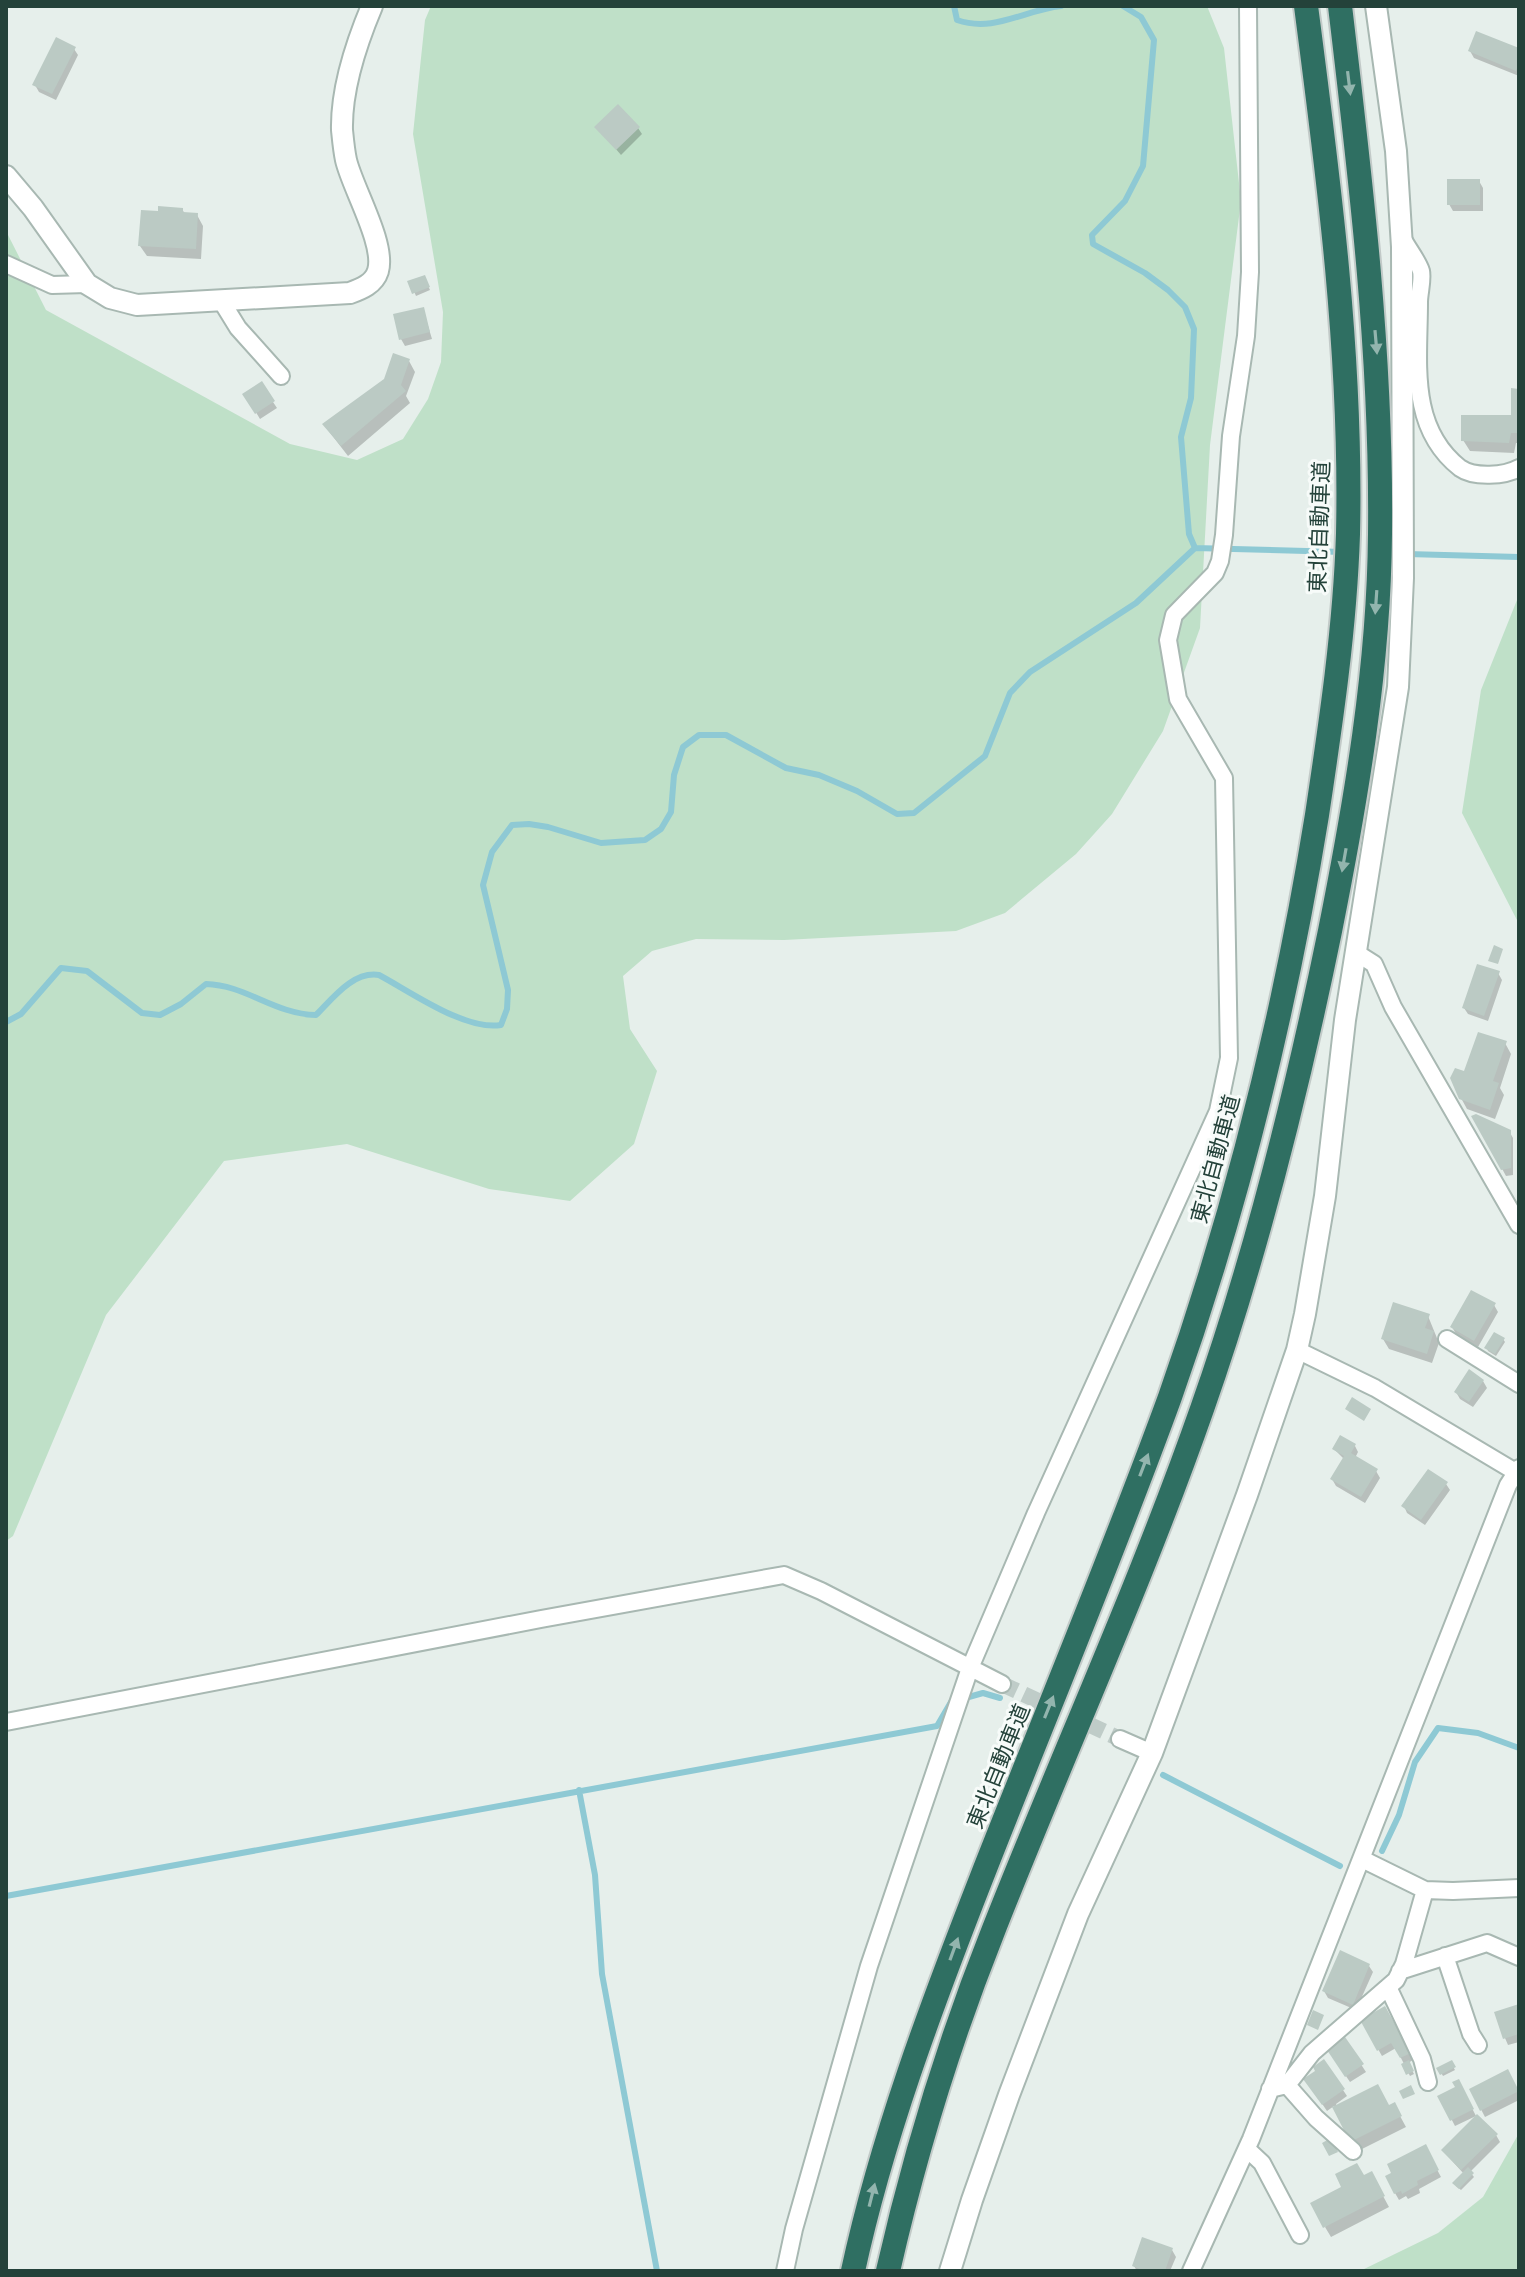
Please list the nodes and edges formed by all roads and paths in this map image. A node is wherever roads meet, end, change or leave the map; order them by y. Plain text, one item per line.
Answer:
1 (372, 6) edge
2 (1248, 6) edge
3 (1306, 6) edge
4 (1340, 6) edge
5 (1376, 6) edge
6 (6, 176) edge
7 (1402, 238) junction
8 (6, 264) edge
9 (87, 284) junction
10 (222, 302) junction
11 (281, 376) dead end
12 (1519, 468) edge
13 (1355, 952) junction
14 (1519, 1225) edge
15 (1447, 1339) dead end
16 (1297, 1350) junction
17 (1519, 1384) edge
18 (1518, 1472) edge
19 (970, 1668) junction
20 (1002, 1684) tunnel mouth
21 (6, 1722) edge
22 (1120, 1739) tunnel mouth
23 (1152, 1753) junction
24 (1362, 1859) junction
25 (1519, 1888) edge
26 (1425, 1890) junction
27 (1445, 1956) junction
28 (1519, 1957) edge
29 (1400, 1971) junction
30 (1388, 1987) junction
31 (1478, 2045) dead end
32 (1428, 2082) dead end
33 (1287, 2085) junction
34 (1270, 2089) junction
35 (1247, 2149) junction
36 (1353, 2151) dead end
37 (1300, 2235) dead end
38 (785, 2271) edge
39 (853, 2271) edge
40 (888, 2271) edge
41 (950, 2271) edge
42 (1191, 2271) edge

1 - 10 street
2 - 19 street
39 -> 3 highway, 東北自動車道
4 -> 40 highway
5 - 7 street
6 - 9 street
7 - 12 street
7 - 13 street
8 - 9 street
9 - 10 street
10 - 11 street
13 - 14 street
13 - 16 street
15 - 17 street
16 - 18 street
16 - 23 street
18 - 24 street
19 - 20 street
19 - 21 street
19 - 38 street
22 - 23 street
23 - 41 street
24 - 26 street
24 - 34 street
25 - 26 street
26 - 29 street
27 - 28 street
27 - 29 street
27 - 31 street
29 - 30 street
30 - 32 street
30 - 33 street
33 - 34 street
33 - 36 street
34 - 35 street
35 - 37 street
35 - 42 street

